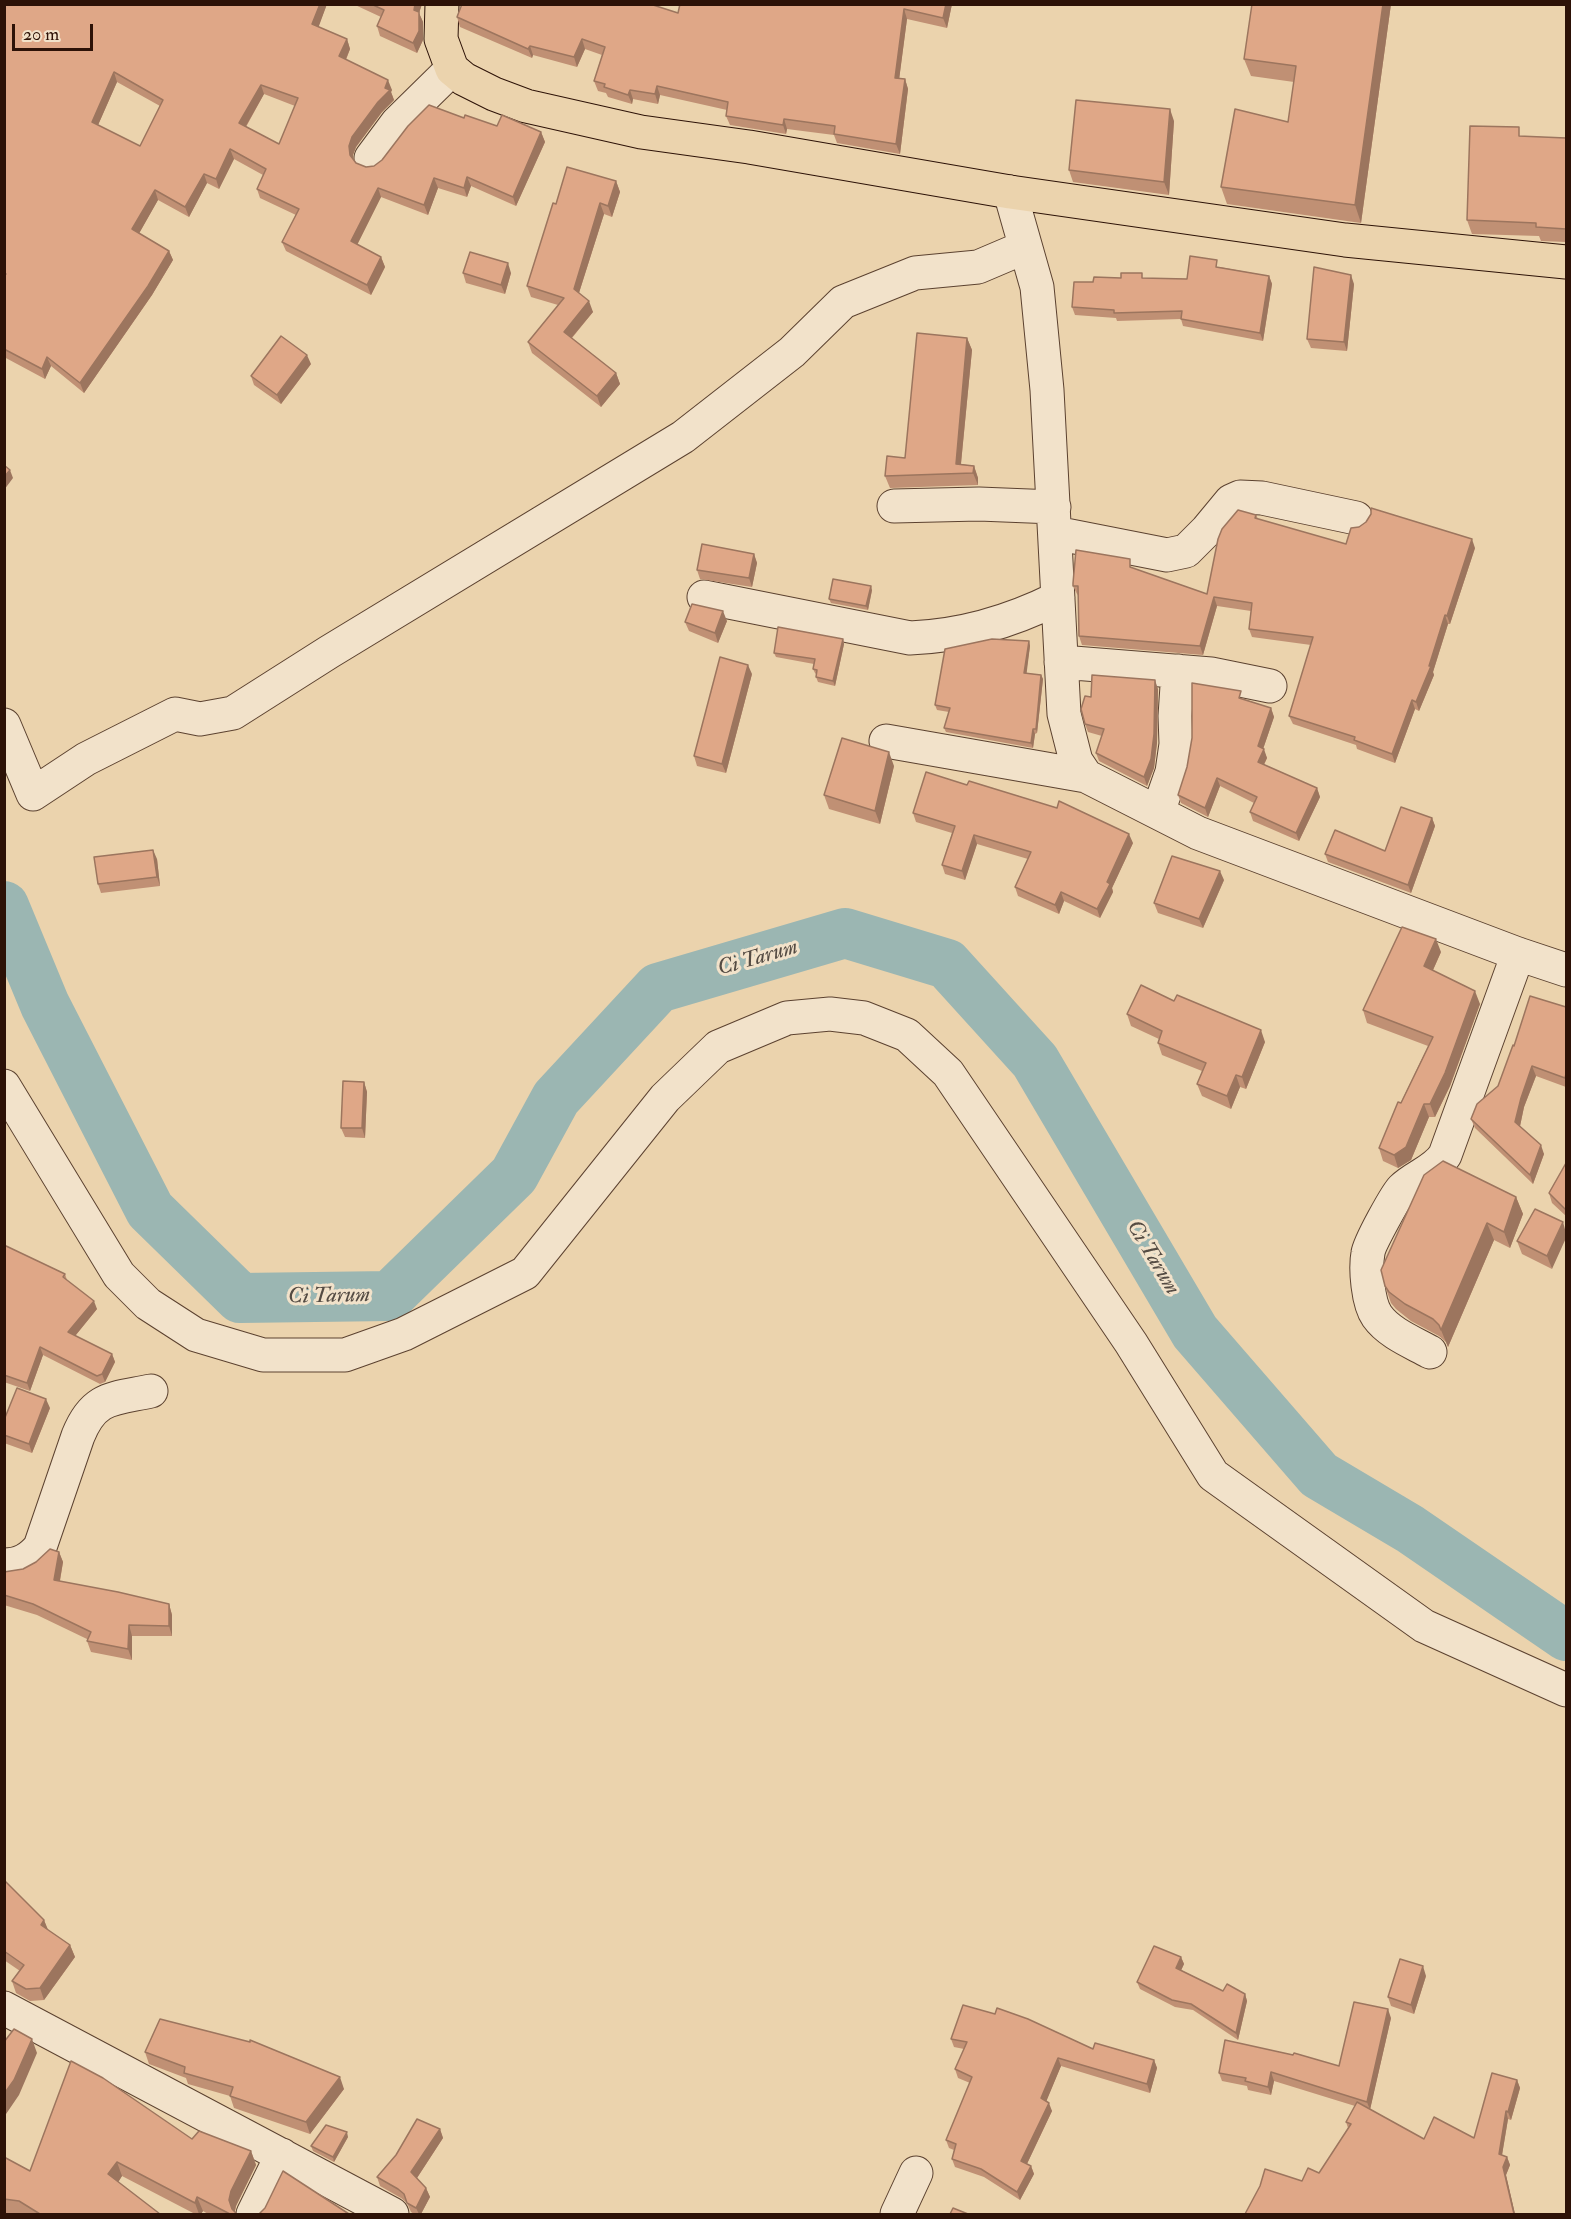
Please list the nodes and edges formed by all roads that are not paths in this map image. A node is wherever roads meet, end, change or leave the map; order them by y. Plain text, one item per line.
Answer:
1 (442, 4) edge
2 (452, 69) junction
3 (371, 158) dead end
4 (1010, 192) junction
5 (1025, 247) junction
6 (1566, 262) edge
7 (894, 506) dead end
8 (1356, 518) dead end
9 (1055, 520) junction
10 (704, 597) dead end
11 (1058, 598) junction
12 (1061, 662) junction
13 (1178, 671) junction
14 (1270, 686) dead end
15 (4, 725) edge
16 (886, 741) dead end
17 (1086, 776) junction
18 (1158, 812) junction
19 (1518, 954) junction
20 (1566, 970) edge
21 (4, 1086) edge
22 (1430, 1352) dead end
23 (151, 1391) dead end
24 (4, 1565) edge
25 (1566, 1690) edge
26 (4, 2008) edge
27 (282, 2155) junction
28 (916, 2173) dead end
29 (253, 2214) edge
30 (392, 2214) edge
31 (897, 2214) edge

1 - 2 main road
2 - 3 street
2 - 4 main road
4 - 5 street
4 - 6 main road
5 - 9 street
5 - 15 street
7 - 9 street
8 - 9 street
9 - 11 street
10 - 11 street
11 - 12 street
12 - 13 street
12 - 17 street
13 - 14 street
13 - 18 street
16 - 17 street
17 - 18 street
18 - 19 street
19 - 20 street
19 - 22 street
21 - 25 street
23 - 24 street
26 - 27 street
27 - 29 street
27 - 30 street
28 - 31 street

